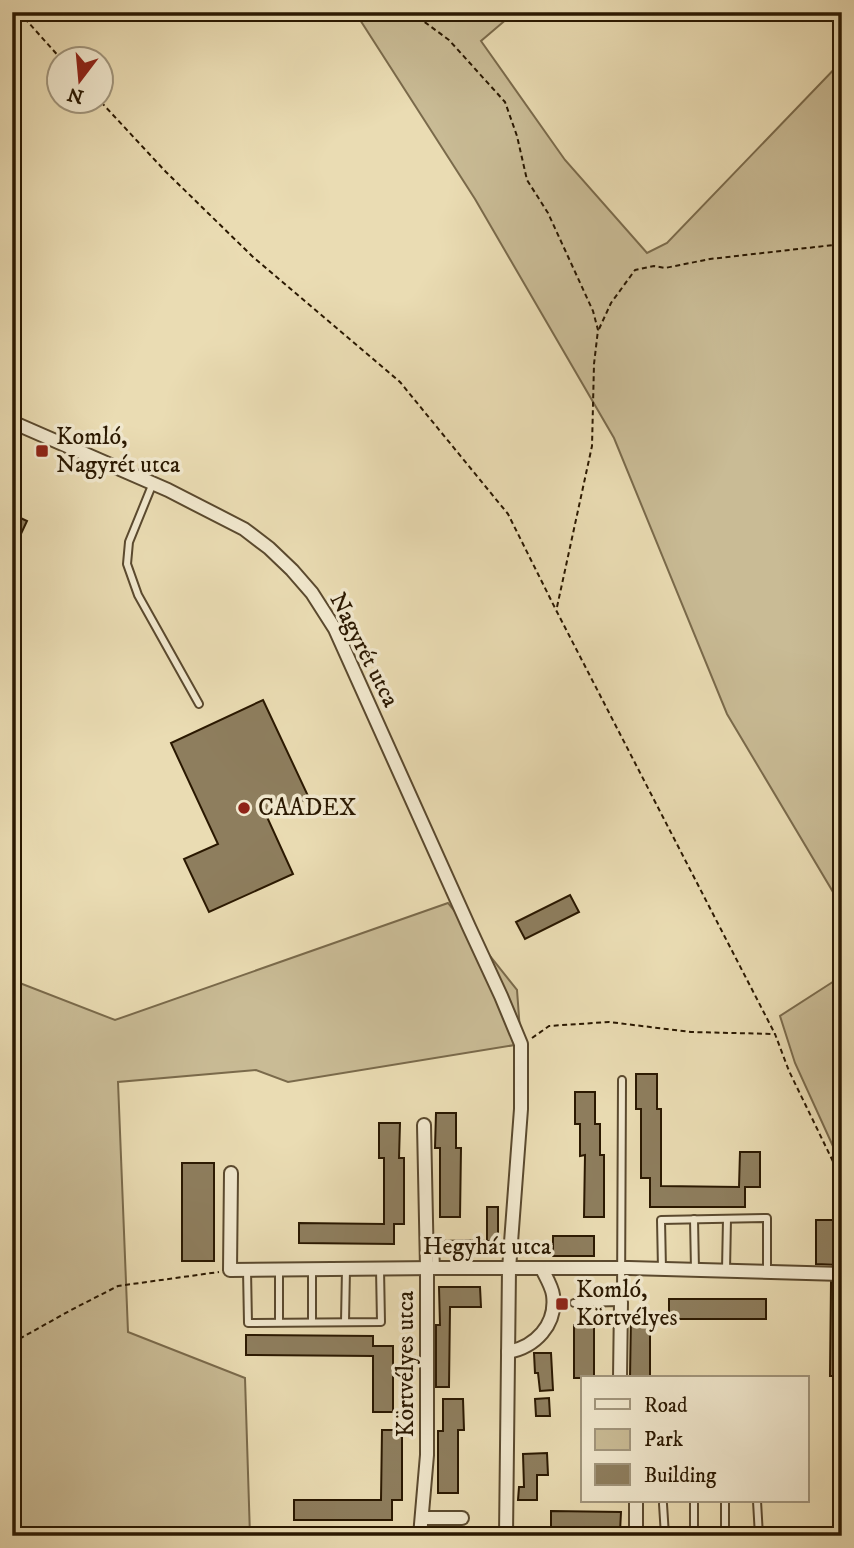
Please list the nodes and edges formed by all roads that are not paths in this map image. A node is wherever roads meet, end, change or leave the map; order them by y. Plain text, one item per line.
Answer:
1 (12, 422) edge
2 (153, 483) junction
3 (199, 704) dead end
4 (622, 1080) dead end
5 (424, 1125) dead end
6 (231, 1172) dead end
7 (694, 1219) junction
8 (727, 1219) junction
9 (482, 1244) dead end
10 (432, 1268) junction
11 (620, 1268) junction
12 (312, 1269) junction
13 (346, 1269) junction
14 (380, 1269) junction
15 (509, 1269) junction
16 (542, 1269) junction
17 (662, 1269) junction
18 (247, 1270) junction
19 (279, 1270) junction
20 (695, 1270) junction
21 (726, 1271) junction
22 (767, 1272) junction
23 (842, 1274) edge
24 (574, 1303) dead end
25 (621, 1303) junction
26 (279, 1322) junction
27 (312, 1322) junction
28 (345, 1322) junction
29 (508, 1352) junction
30 (620, 1376) edge
31 (636, 1502) edge
32 (694, 1502) edge
33 (725, 1502) edge
34 (757, 1502) edge
35 (663, 1504) dead end
36 (422, 1518) junction
37 (462, 1518) dead end
38 (420, 1536) edge
39 (506, 1536) edge
40 (636, 1536) edge
41 (665, 1536) edge
42 (694, 1536) edge
43 (725, 1536) edge
44 (759, 1536) edge

1 - 2 street, Nagyrét utca
2 - 3 lane
2 - 15 street, Nagyrét utca
4 - 11 lane
5 - 10 street, Körtvélyes utca
6 - 18 street, Hegyhát utca
7 - 8 lane
7 - 17 lane
7 - 20 lane
8 - 21 lane
8 - 22 lane
9 - 10 lane
10 - 14 street, Hegyhát utca
10 - 15 street, Hegyhát utca
10 - 36 street, Körtvélyes utca
11 - 16 street, Hegyhát utca
11 - 17 street, Hegyhát utca
11 - 25 lane
12 - 13 street, Hegyhát utca
12 - 19 street, Hegyhát utca
12 - 27 lane
13 - 14 street, Hegyhát utca
13 - 28 lane
14 - 28 lane
15 - 16 street, Hegyhát utca
15 - 29 street
16 - 29 street
17 - 20 street, Hegyhát utca
18 - 19 street, Hegyhát utca
18 - 26 lane
19 - 26 lane
20 - 21 street, Hegyhát utca
21 - 22 street, Hegyhát utca
22 - 23 street, Hegyhát utca
24 - 25 lane
25 - 30 street
26 - 27 lane
27 - 28 lane
29 - 39 street
31 - 40 street
32 - 42 lane
33 - 43 lane
34 - 44 lane
35 - 41 lane
36 - 37 street
36 - 38 street, Körtvélyes utca

